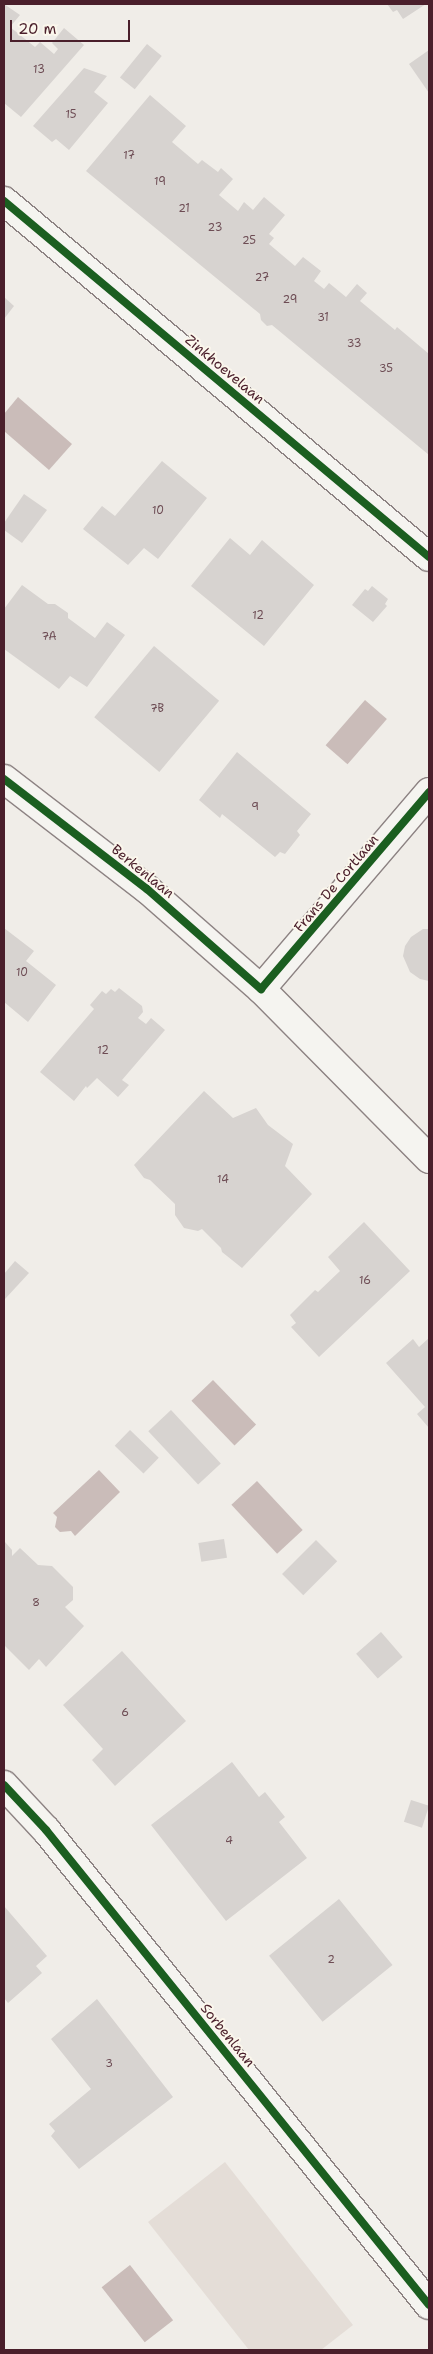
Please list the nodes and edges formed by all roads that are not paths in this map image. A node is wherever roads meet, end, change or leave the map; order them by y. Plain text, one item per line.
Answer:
1 (4, 201) edge
2 (429, 557) edge
3 (4, 779) edge
4 (429, 792) edge
5 (261, 988) junction
6 (429, 1159) edge
7 (4, 1785) edge
8 (429, 2304) edge

1 - 2 street, Zinkhoevelaan
3 - 5 street, Berkenlaan
4 - 5 street, Frans De Cortlaan
5 - 6 street, Berkenlaan
7 - 8 street, Sorbenlaan

